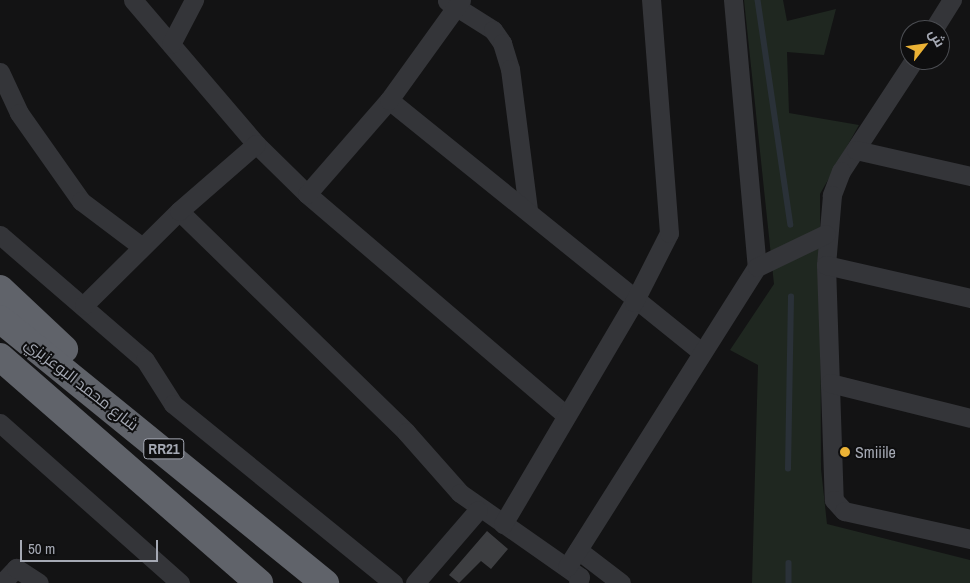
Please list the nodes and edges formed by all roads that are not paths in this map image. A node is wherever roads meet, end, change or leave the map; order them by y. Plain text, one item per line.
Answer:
1 (133, 0) edge
2 (194, 0) edge
3 (651, 0) edge
4 (733, 0) edge
5 (952, 0) edge
6 (454, 2) edge
7 (939, 20) edge
8 (171, 44) junction
9 (908, 70) edge
10 (0, 72) edge
11 (389, 100) junction
12 (256, 144) junction
13 (856, 150) junction
14 (970, 176) edge
15 (307, 194) junction
16 (528, 209) junction
17 (179, 211) junction
18 (826, 234) junction
19 (0, 235) edge
20 (141, 246) junction
21 (826, 265) junction
22 (757, 267) junction
23 (0, 289) edge
24 (970, 298) edge
25 (634, 302) junction
26 (84, 305) junction
27 (0, 319) edge
28 (702, 353) junction
29 (0, 357) edge
30 (0, 371) edge
31 (830, 383) junction
32 (565, 414) junction
33 (970, 418) edge
34 (0, 423) edge
35 (96, 437) junction
36 (192, 471) junction
37 (478, 510) junction
38 (502, 524) junction
39 (970, 539) edge
40 (578, 550) junction
41 (567, 567) junction
42 (2, 583) edge
43 (39, 583) edge
44 (180, 583) edge
45 (259, 583) edge
46 (326, 583) edge
47 (393, 583) edge
48 (415, 583) edge
49 (578, 583) edge
50 (621, 583) edge

1 - 8 street
2 - 8 street
3 - 25 street
4 - 22 street
5 - 7 street
6 - 11 street
6 - 16 street
8 - 12 street
9 - 13 street
10 - 20 street
11 - 15 street
11 - 16 street
12 - 15 street
12 - 17 street
13 - 14 street
13 - 18 street
15 - 32 street
16 - 25 street
17 - 20 street
17 - 37 street
18 - 21 street
18 - 22 street
19 - 26 street
20 - 26 street
21 - 24 street
21 - 31 street
22 - 28 street
23 - 36 highway
25 - 28 street
25 - 32 street
26 - 47 street
27 - 36 highway, شارع محمد البوعزيزي / RR21
28 - 40 street
29 - 35 highway, شارع محمد البوعزيزي / RR21
30 - 35 highway
31 - 33 street
31 - 39 street
32 - 38 street
34 - 44 street
35 - 45 highway, شارع محمد البوعزيزي / RR21
36 - 46 highway, شارع محمد البوعزيزي / RR21
37 - 38 street
37 - 48 street
38 - 41 street
40 - 41 street
40 - 50 street
41 - 49 street
42 - 43 street

